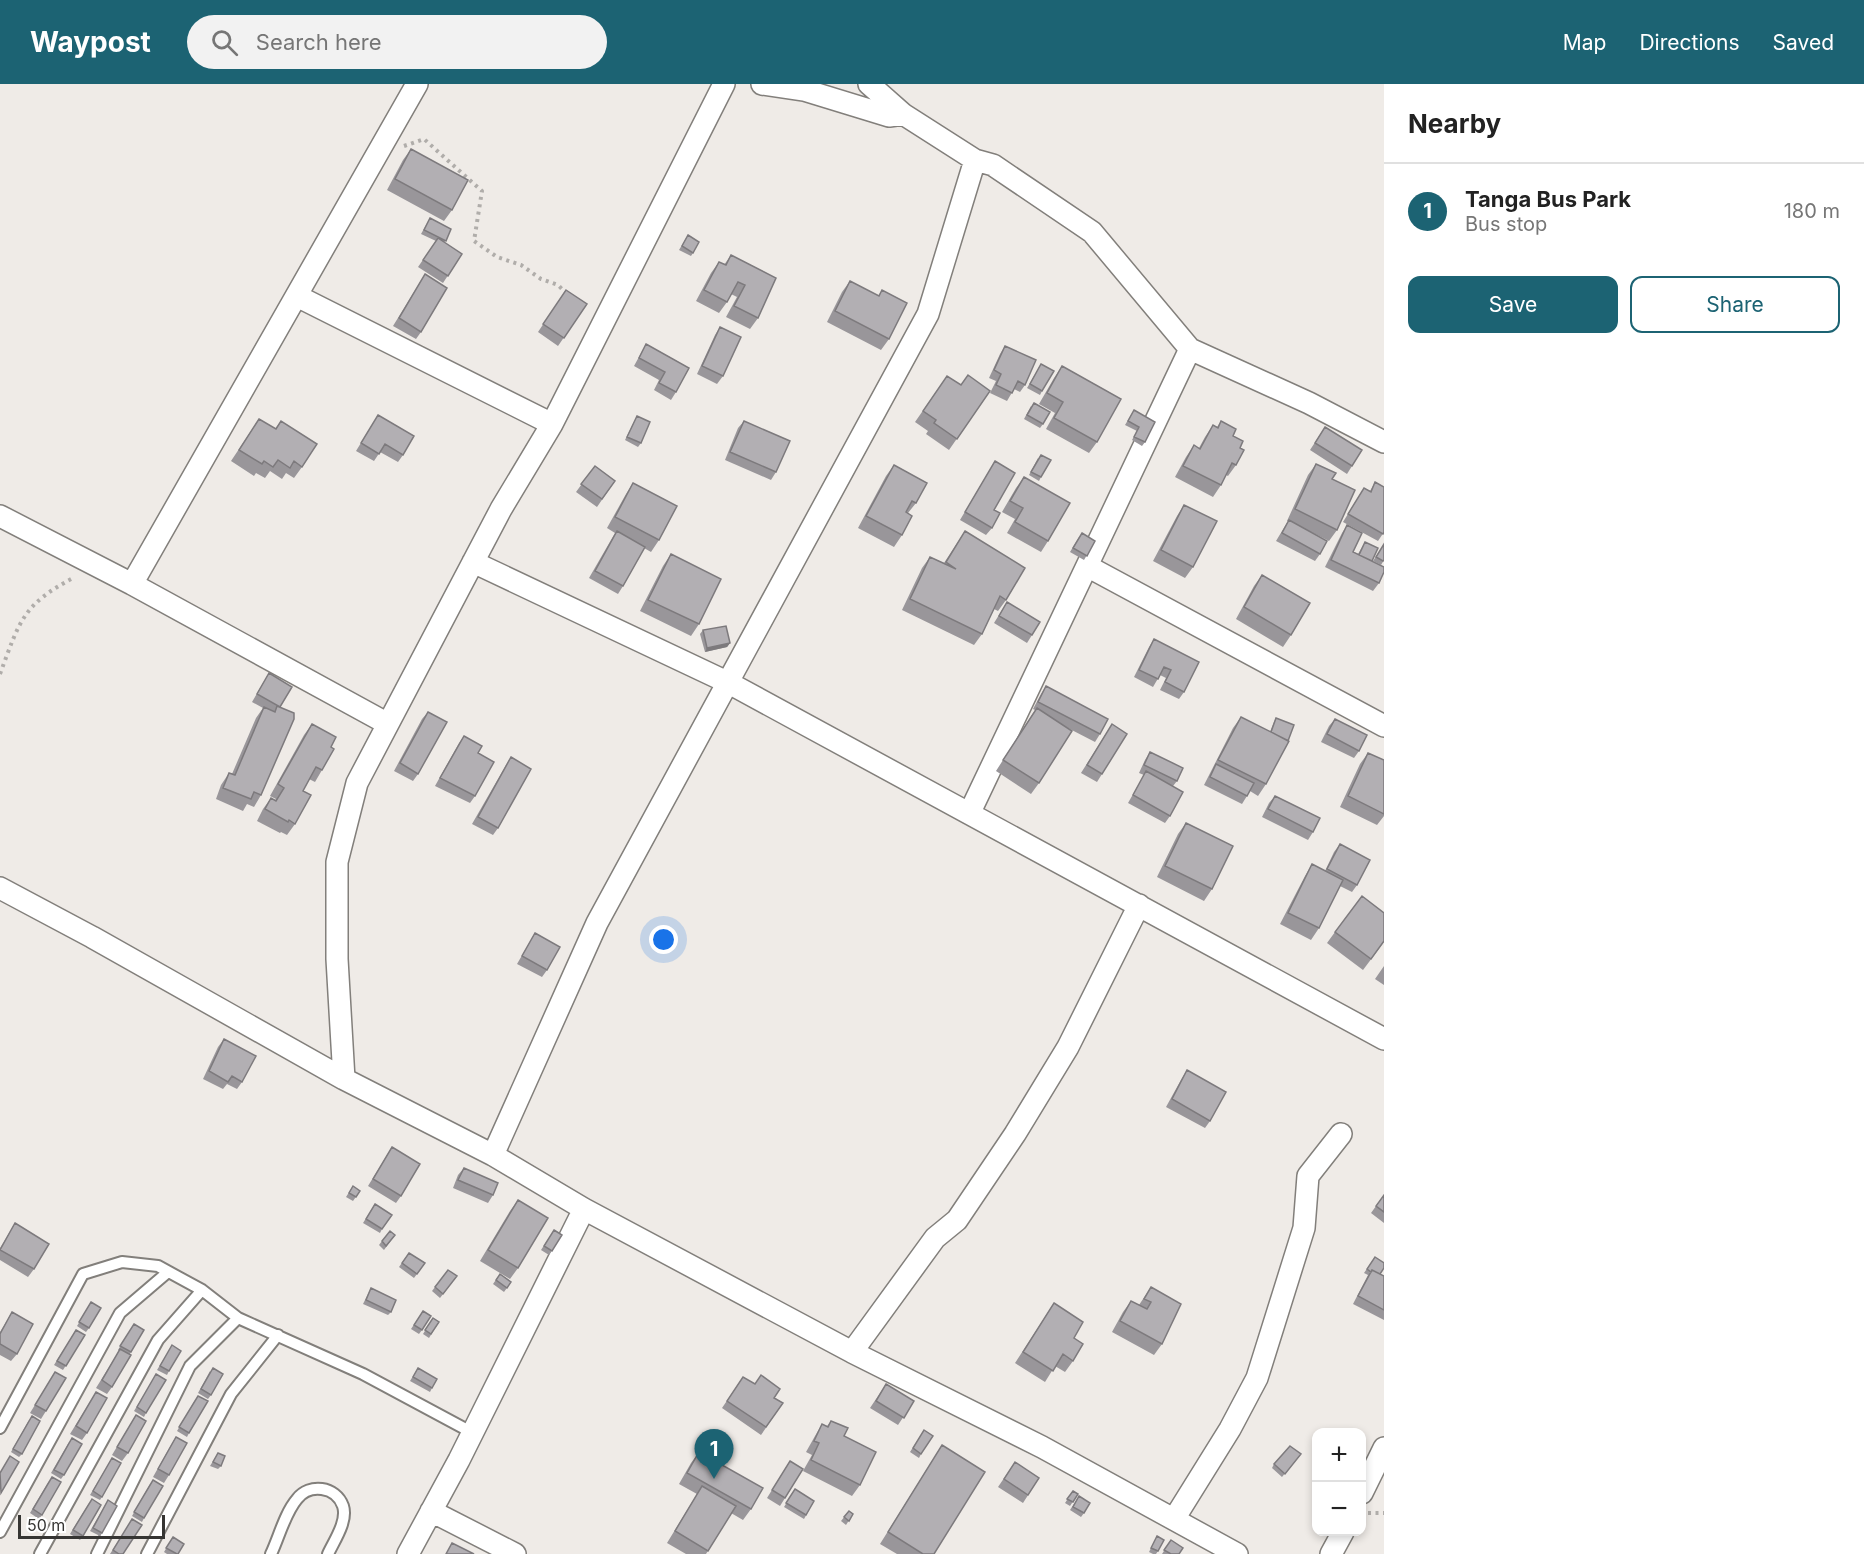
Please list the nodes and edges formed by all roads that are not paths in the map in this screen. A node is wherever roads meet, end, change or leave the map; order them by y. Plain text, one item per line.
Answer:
1 (417, 84) edge
2 (724, 84) edge
3 (762, 84) edge
4 (869, 84) edge
5 (903, 114) junction
6 (975, 160) junction
7 (297, 296) junction
8 (1190, 348) junction
9 (552, 424) junction
10 (1384, 442) edge
11 (0, 516) edge
12 (473, 562) junction
13 (1087, 566) junction
14 (132, 584) junction
15 (729, 683) junction
16 (388, 724) junction
17 (1384, 726) edge
18 (970, 812) junction
19 (0, 888) edge
20 (1139, 905) junction
21 (1384, 1040) edge
22 (344, 1080) junction
23 (1341, 1134) dead end
24 (493, 1155) junction
25 (584, 1209) junction
26 (168, 1272) junction
27 (202, 1290) junction
28 (238, 1318) junction
29 (278, 1335) junction
30 (852, 1352) junction
31 (0, 1428) edge
32 (472, 1433) junction
33 (1384, 1448) edge
34 (1366, 1485) edge
35 (431, 1511) junction
36 (1174, 1519) junction
37 (0, 1532) edge
38 (1341, 1536) edge
39 (40, 1554) edge
40 (97, 1554) edge
41 (147, 1554) edge
42 (271, 1554) edge
43 (328, 1554) edge
44 (408, 1554) edge
45 (516, 1554) edge
46 (1237, 1554) edge
47 (1331, 1554) edge

1 - 7 street
2 - 9 street
3 - 5 street
4 - 5 street
5 - 6 street
6 - 8 street
6 - 15 street
7 - 9 street
7 - 14 street
8 - 10 street
8 - 13 street
9 - 12 street
11 - 14 street
12 - 15 street
12 - 16 street
13 - 17 street
13 - 18 street
14 - 16 street
15 - 18 street
15 - 24 street
16 - 22 street
18 - 20 street
19 - 22 street
20 - 21 street
20 - 30 street
22 - 24 street
23 - 36 street
24 - 25 street
25 - 30 street
25 - 32 street
26 - 27 lane
26 - 31 lane
26 - 37 lane
27 - 28 lane
27 - 39 lane
28 - 29 lane
28 - 40 lane
29 - 32 lane
29 - 41 lane
30 - 36 street
32 - 35 street
33 - 34 street
35 - 44 street
35 - 45 street
36 - 46 street
38 - 47 street
42 - 43 lane

